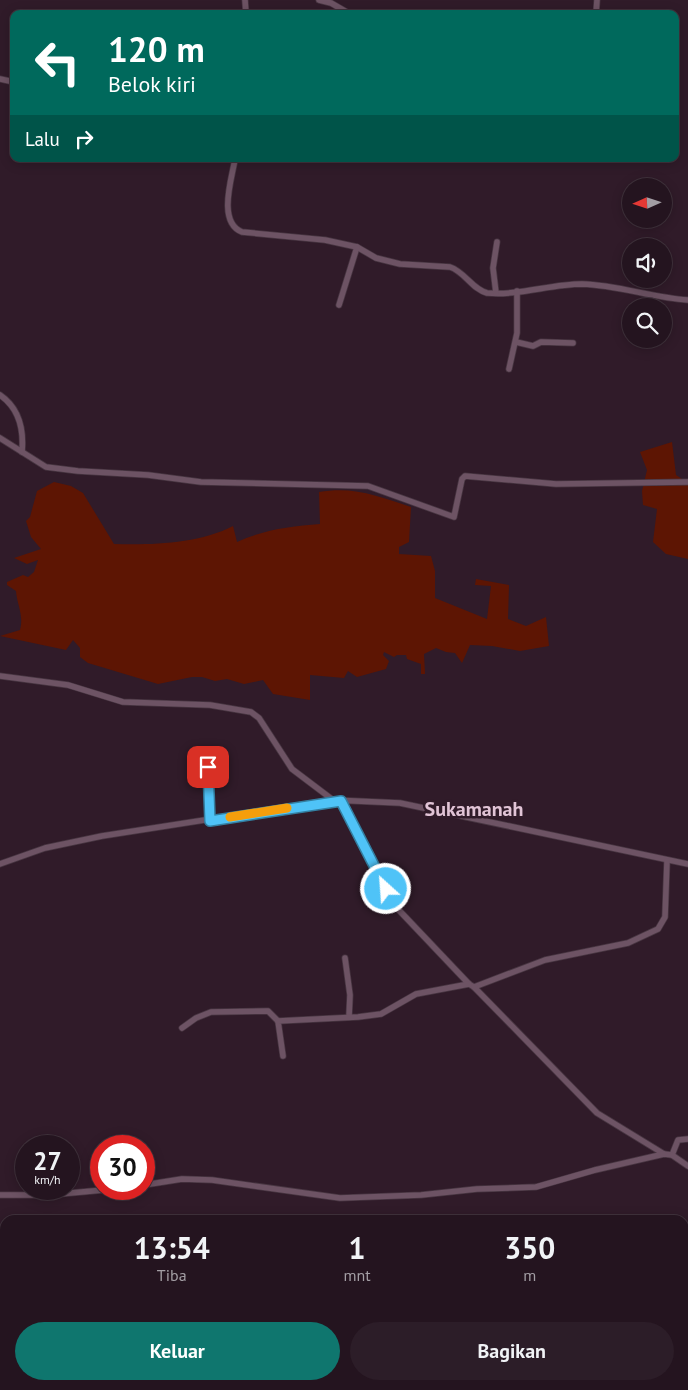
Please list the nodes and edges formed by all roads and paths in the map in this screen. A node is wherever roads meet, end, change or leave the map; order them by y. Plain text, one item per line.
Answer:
1 (319, 0) edge
2 (343, 10) edge
3 (235, 162) edge
4 (497, 242) dead end
5 (357, 247) junction
6 (517, 291) junction
7 (496, 294) junction
8 (688, 300) edge
9 (339, 305) dead end
10 (516, 342) junction
11 (573, 343) dead end
12 (509, 369) dead end
13 (0, 395) edge
14 (0, 438) edge
15 (22, 452) junction
16 (688, 482) edge
17 (0, 676) edge
18 (208, 761) dead end
19 (333, 800) junction
20 (341, 801) junction
21 (210, 821) junction
22 (667, 861) junction
23 (0, 864) edge
24 (688, 864) edge
25 (345, 958) dead end
26 (472, 985) junction
27 (349, 1018) junction
28 (278, 1020) junction
29 (182, 1028) dead end
30 (283, 1056) dead end
31 (688, 1139) edge
32 (664, 1154) junction
33 (672, 1155) junction
34 (688, 1166) edge
35 (155, 1184) edge
36 (90, 1192) edge
37 (0, 1195) edge

1 - 2 street
3 - 5 street
4 - 7 street
5 - 7 street
5 - 9 street
6 - 7 street
6 - 8 street
6 - 10 street
10 - 11 street
10 - 12 street
13 - 15 street
14 - 15 street
15 - 16 street
17 - 19 street
18 - 21 street
19 - 20 street
19 - 21 street
20 - 22 street
20 - 26 street
21 - 23 street
22 - 24 street
22 - 26 street
25 - 27 street
26 - 27 street
26 - 32 street
27 - 28 street
28 - 29 street
28 - 30 street
31 - 33 street
32 - 33 street
32 - 35 street
33 - 34 street
36 - 37 street

